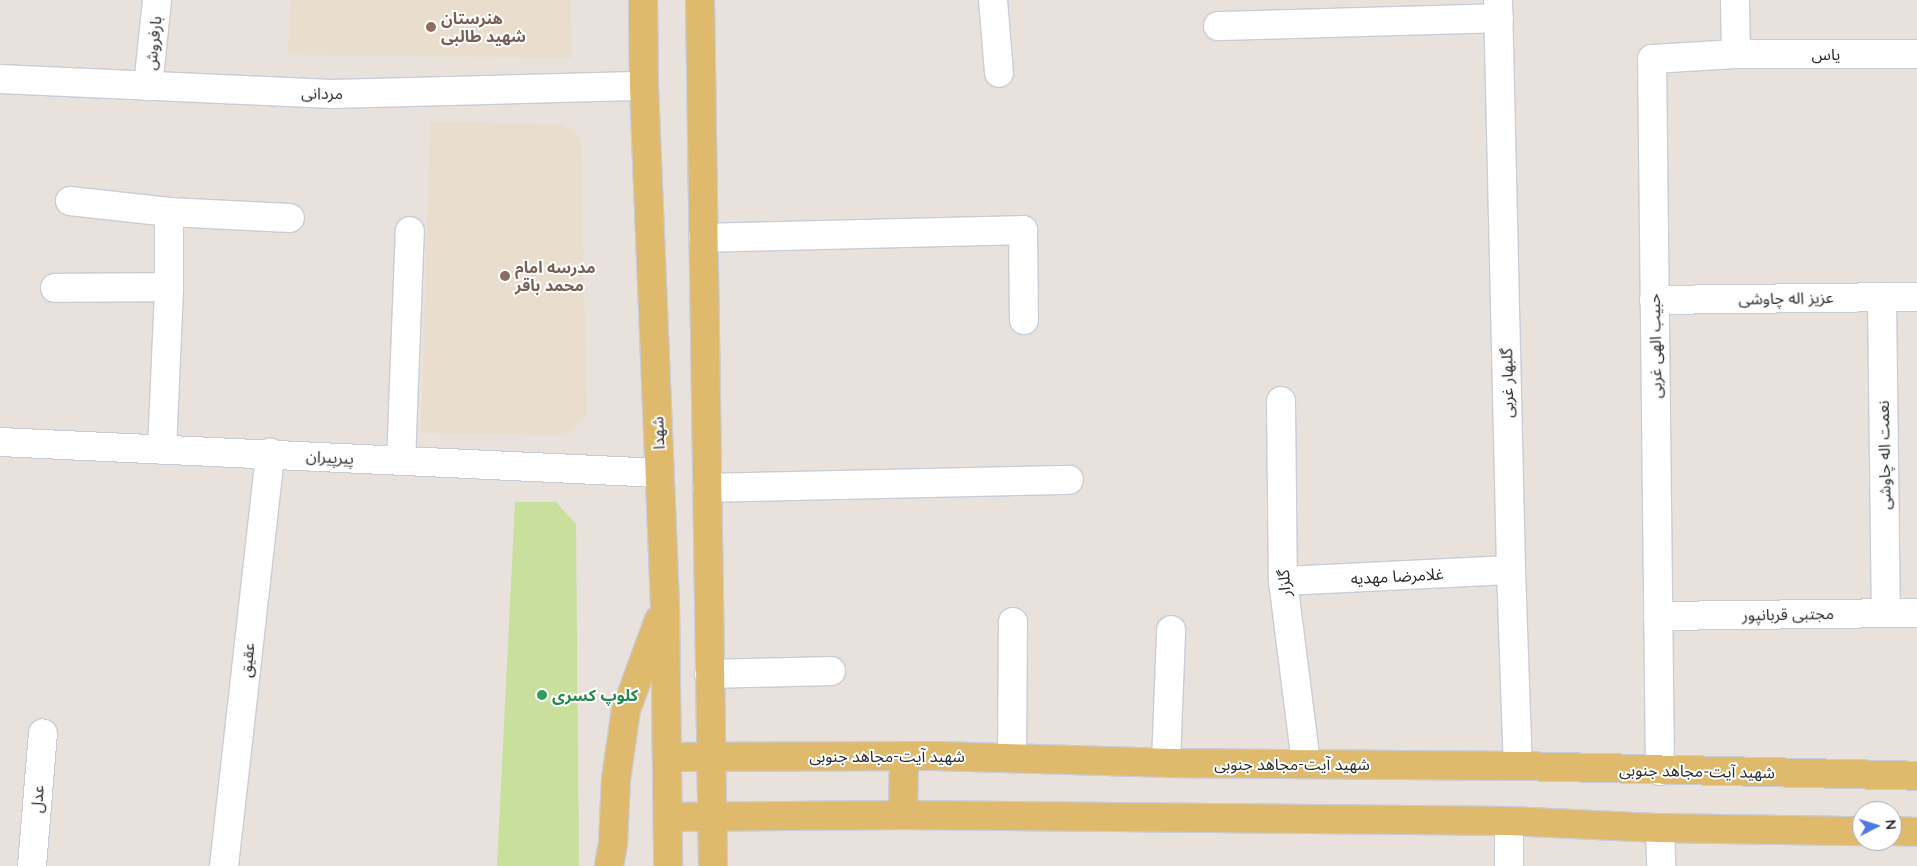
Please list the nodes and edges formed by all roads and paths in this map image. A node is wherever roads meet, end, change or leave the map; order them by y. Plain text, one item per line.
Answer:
1 (157, 0) edge
2 (643, 0) edge
3 (700, 0) edge
4 (993, 0) edge
5 (1735, 0) edge
6 (1499, 9) edge
7 (1218, 26) dead end
8 (1736, 54) junction
9 (1917, 54) edge
10 (998, 73) dead end
11 (0, 79) edge
12 (148, 86) junction
13 (644, 86) junction
14 (70, 201) dead end
15 (169, 212) junction
16 (290, 218) dead end
17 (410, 231) dead end
18 (703, 238) junction
19 (55, 288) dead end
20 (169, 288) junction
21 (1882, 297) junction
22 (1917, 297) edge
23 (1654, 300) junction
24 (1024, 320) dead end
25 (1281, 401) dead end
26 (0, 442) edge
27 (162, 450) junction
28 (270, 453) junction
29 (400, 461) junction
30 (660, 474) junction
31 (1069, 480) dead end
32 (707, 488) junction
33 (1511, 570) junction
34 (1283, 581) junction
35 (665, 605) junction
36 (1886, 613) junction
37 (1917, 613) edge
38 (1658, 616) junction
39 (1012, 622) dead end
40 (1171, 630) dead end
41 (831, 671) dead end
42 (709, 674) junction
43 (43, 732) dead end
44 (904, 756) junction
45 (667, 757) junction
46 (711, 757) junction
47 (1012, 757) junction
48 (1166, 763) junction
49 (1306, 764) junction
50 (1518, 766) junction
51 (1660, 771) junction
52 (1917, 776) edge
53 (903, 815) junction
54 (713, 816) junction
55 (668, 817) junction
56 (1509, 821) junction
57 (1660, 828) junction
58 (1852, 831) edge
59 (1902, 831) edge
60 (1917, 832) edge
61 (32, 866) edge
62 (224, 866) edge
63 (609, 866) edge
64 (668, 866) edge
65 (713, 866) edge
66 (1509, 866) edge
67 (1661, 866) edge

1 - 12 street, بارفروش
2 - 13 main road, شهدا
3 - 18 main road
4 - 10 street
5 - 8 street
6 - 7 street
6 - 33 street, گلبهار غربی
8 - 9 street, یاس
8 - 23 street, حبیب الهی غربی
11 - 12 street, مردانی
12 - 13 street, مردانی
13 - 30 main road, شهدا
14 - 15 street
15 - 16 street
15 - 20 street
17 - 29 street
18 - 24 street
18 - 32 main road
19 - 20 street
20 - 27 street
21 - 22 street, عزیز اله چاوشی
21 - 23 street, عزیز اله چاوشی
21 - 36 street, نعمت اله چاوشی
23 - 38 street, حبیب الهی غربی
25 - 34 street, گلزار
26 - 27 street, پیرپیران
27 - 28 street, پیرپیران
28 - 29 street, پیرپیران
28 - 62 street, عقیق
29 - 30 street, پیرپیران
30 - 35 main road, شهدا
31 - 32 street
32 - 42 main road
33 - 34 street, غلامرضا مهدیه
33 - 50 street, گلبهار غربی
34 - 49 street, گلزار
35 - 45 main road, شهدا
35 - 63 main road
36 - 37 street, مجتبی قربانپور
36 - 38 street, مجتبی قربانپور
38 - 51 street, حبیب الهی غربی
39 - 47 street
40 - 48 street
41 - 42 street
42 - 46 main road
43 - 61 street, عدل
44 - 46 main road, شهید آیت-مجاهد جنوبی
44 - 47 main road, شهید آیت-مجاهد جنوبی
44 - 53 main road
45 - 46 main road, شهید آیت-مجاهد جنوبی
45 - 55 main road, شهدا
46 - 54 main road
47 - 48 main road, شهید آیت-مجاهد جنوبی
48 - 49 main road, شهید آیت-مجاهد جنوبی
49 - 50 main road, شهید آیت-مجاهد جنوبی
50 - 51 main road, شهید آیت-مجاهد جنوبی
51 - 52 main road, شهید آیت-مجاهد جنوبی
53 - 54 main road
53 - 56 main road
54 - 55 main road
54 - 65 main road
55 - 64 main road, شهدا
56 - 57 main road
56 - 66 street
57 - 58 main road
57 - 67 street
59 - 60 main road

